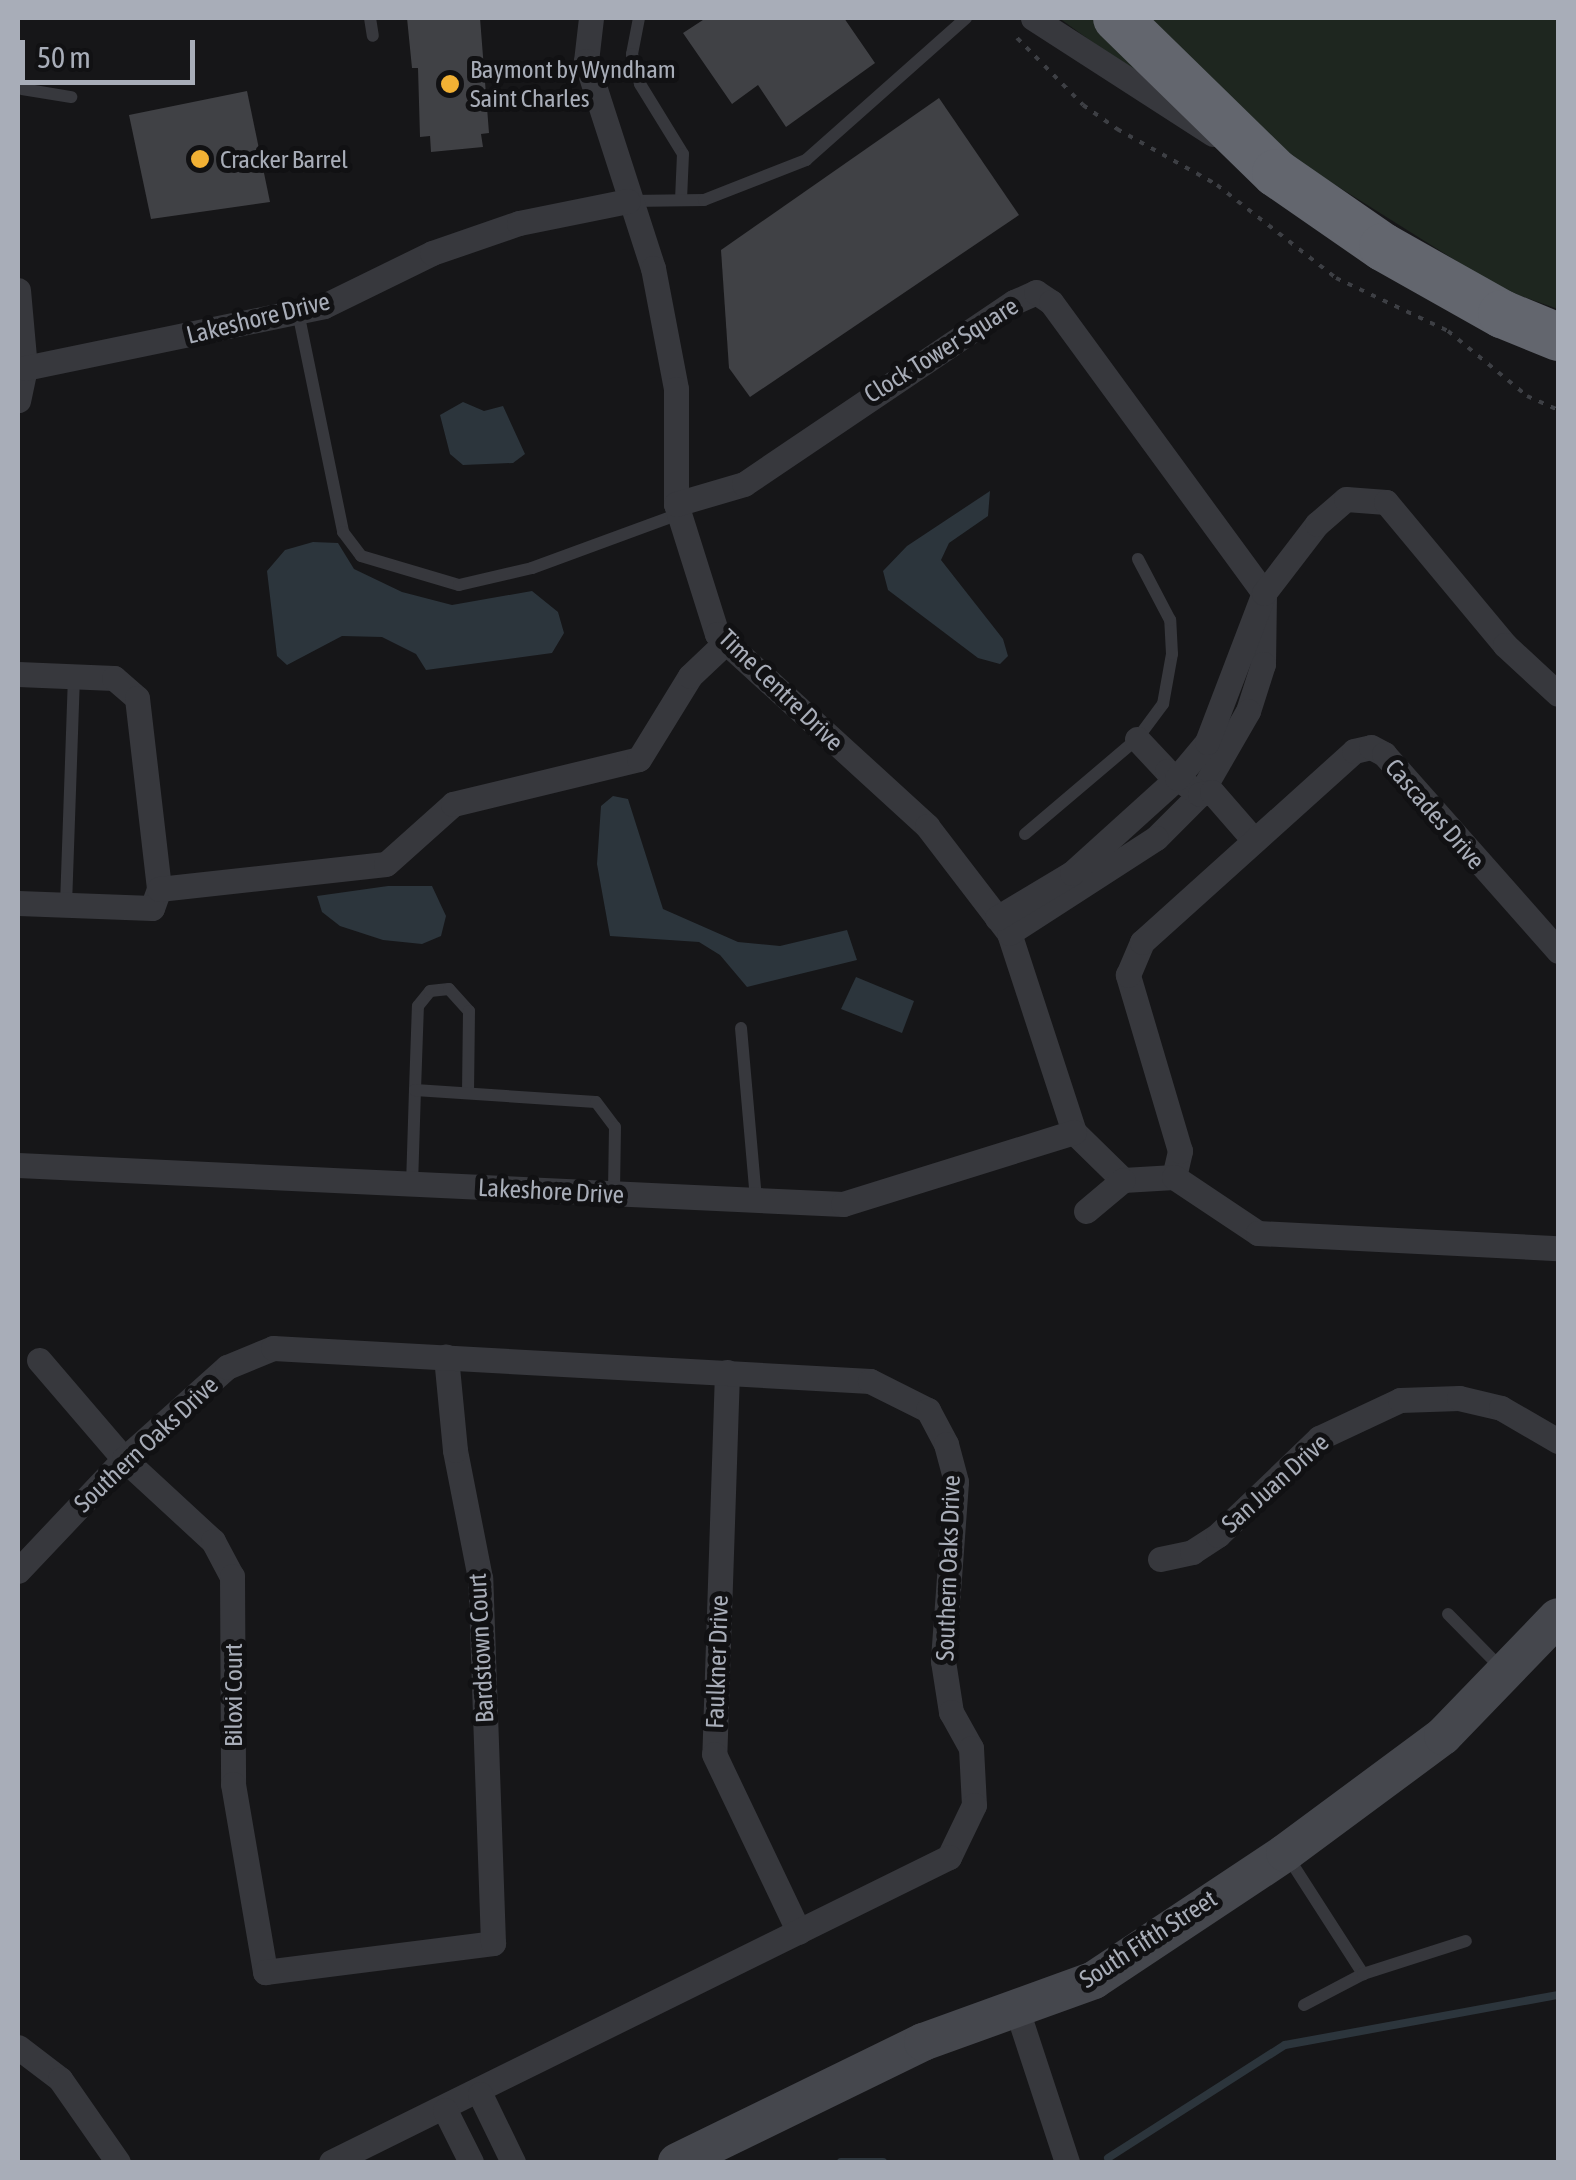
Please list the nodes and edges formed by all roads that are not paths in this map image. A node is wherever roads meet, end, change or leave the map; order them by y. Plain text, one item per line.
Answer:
1 (370, 18) edge
2 (591, 18) edge
3 (638, 18) edge
4 (966, 18) edge
5 (1033, 18) edge
6 (1117, 18) edge
7 (372, 36) dead end
8 (22, 89) dead end
9 (71, 98) dead end
10 (1276, 173) junction
11 (628, 200) junction
12 (681, 200) junction
13 (18, 290) edge
14 (298, 312) junction
15 (1558, 337) edge
16 (25, 368) junction
17 (18, 400) edge
18 (677, 509) junction
19 (1138, 558) dead end
20 (1264, 593) junction
21 (726, 642) junction
22 (18, 674) edge
23 (74, 677) junction
24 (1558, 694) edge
25 (1137, 738) junction
26 (1177, 778) junction
27 (1200, 794) junction
28 (1025, 834) dead end
29 (1253, 839) junction
30 (159, 889) junction
31 (18, 903) edge
32 (66, 904) junction
33 (1003, 925) junction
34 (1558, 951) edge
35 (741, 1028) dead end
36 (415, 1090) junction
37 (468, 1092) junction
38 (1074, 1132) junction
39 (18, 1165) edge
40 (1174, 1177) junction
41 (1123, 1180) junction
42 (412, 1185) junction
43 (614, 1194) junction
44 (756, 1200) junction
45 (1086, 1211) dead end
46 (1558, 1248) edge
47 (446, 1356) junction
48 (39, 1360) dead end
49 (726, 1372) junction
50 (1558, 1441) edge
51 (124, 1459) junction
52 (1160, 1559) dead end
53 (18, 1570) edge
54 (1448, 1614) dead end
55 (1558, 1617) edge
56 (1505, 1672) junction
57 (1285, 1853) junction
58 (799, 1932) junction
59 (1466, 1941) dead end
60 (265, 1972) joint
61 (1363, 1974) junction
62 (1304, 2005) dead end
63 (1017, 2010) junction
64 (18, 2047) edge
65 (480, 2094) junction
66 (446, 2110) junction
67 (118, 2162) edge
68 (332, 2162) edge
69 (471, 2162) edge
70 (513, 2162) edge
71 (677, 2162) edge
72 (1067, 2162) edge

1 - 7 lane
2 - 11 street, Time Centre Drive
3 - 12 lane
4 - 12 lane
5 - 10 street
6 - 10 highway
8 - 9 lane
10 - 15 highway
11 - 12 lane
11 - 14 street, Lakeshore Drive
11 - 18 street, Time Centre Drive
13 - 16 street
14 - 16 street, Lakeshore Drive
14 - 18 lane
16 - 17 street
18 - 20 street, Clock Tower Square
18 - 21 street, Time Centre Drive
19 - 25 lane
20 - 24 street
20 - 26 street
20 - 27 street
21 - 30 street
21 - 33 street, Time Centre Drive
22 - 23 street
23 - 30 street
23 - 32 lane
25 - 26 street
25 - 28 lane
26 - 27 street
26 - 33 street
27 - 29 street
27 - 33 street
29 - 34 street, Cascades Drive
29 - 40 street, Cascades Drive
30 - 32 street
31 - 32 street
33 - 38 street, Time Centre Drive
35 - 44 lane
36 - 37 lane
36 - 37 lane
36 - 42 lane
37 - 43 lane
38 - 41 street, Time Centre Drive
38 - 44 street, Lakeshore Drive
39 - 42 street, Lakeshore Drive
40 - 41 street
40 - 46 street
41 - 45 street
42 - 43 street, Lakeshore Drive
43 - 44 street, Lakeshore Drive
47 - 49 street, Southern Oaks Drive
47 - 51 street, Southern Oaks Drive
47 - 60 street, Bardstown Court
48 - 51 street, Biloxi Court
49 - 58 street, Faulkner Drive
49 - 58 street, Southern Oaks Drive
50 - 52 street, San Juan Drive
51 - 53 street, Southern Oaks Drive
51 - 60 street, Biloxi Court
54 - 56 lane
55 - 56 street, South Fifth Street
56 - 57 street, South Fifth Street
57 - 61 lane
57 - 63 street, South Fifth Street
58 - 65 street, Southern Oaks Drive
59 - 61 lane
61 - 62 lane
63 - 71 street, South Fifth Street
63 - 72 street
64 - 67 street
65 - 66 street, Southern Oaks Drive
65 - 70 street
66 - 68 street, Southern Oaks Drive
66 - 69 street

